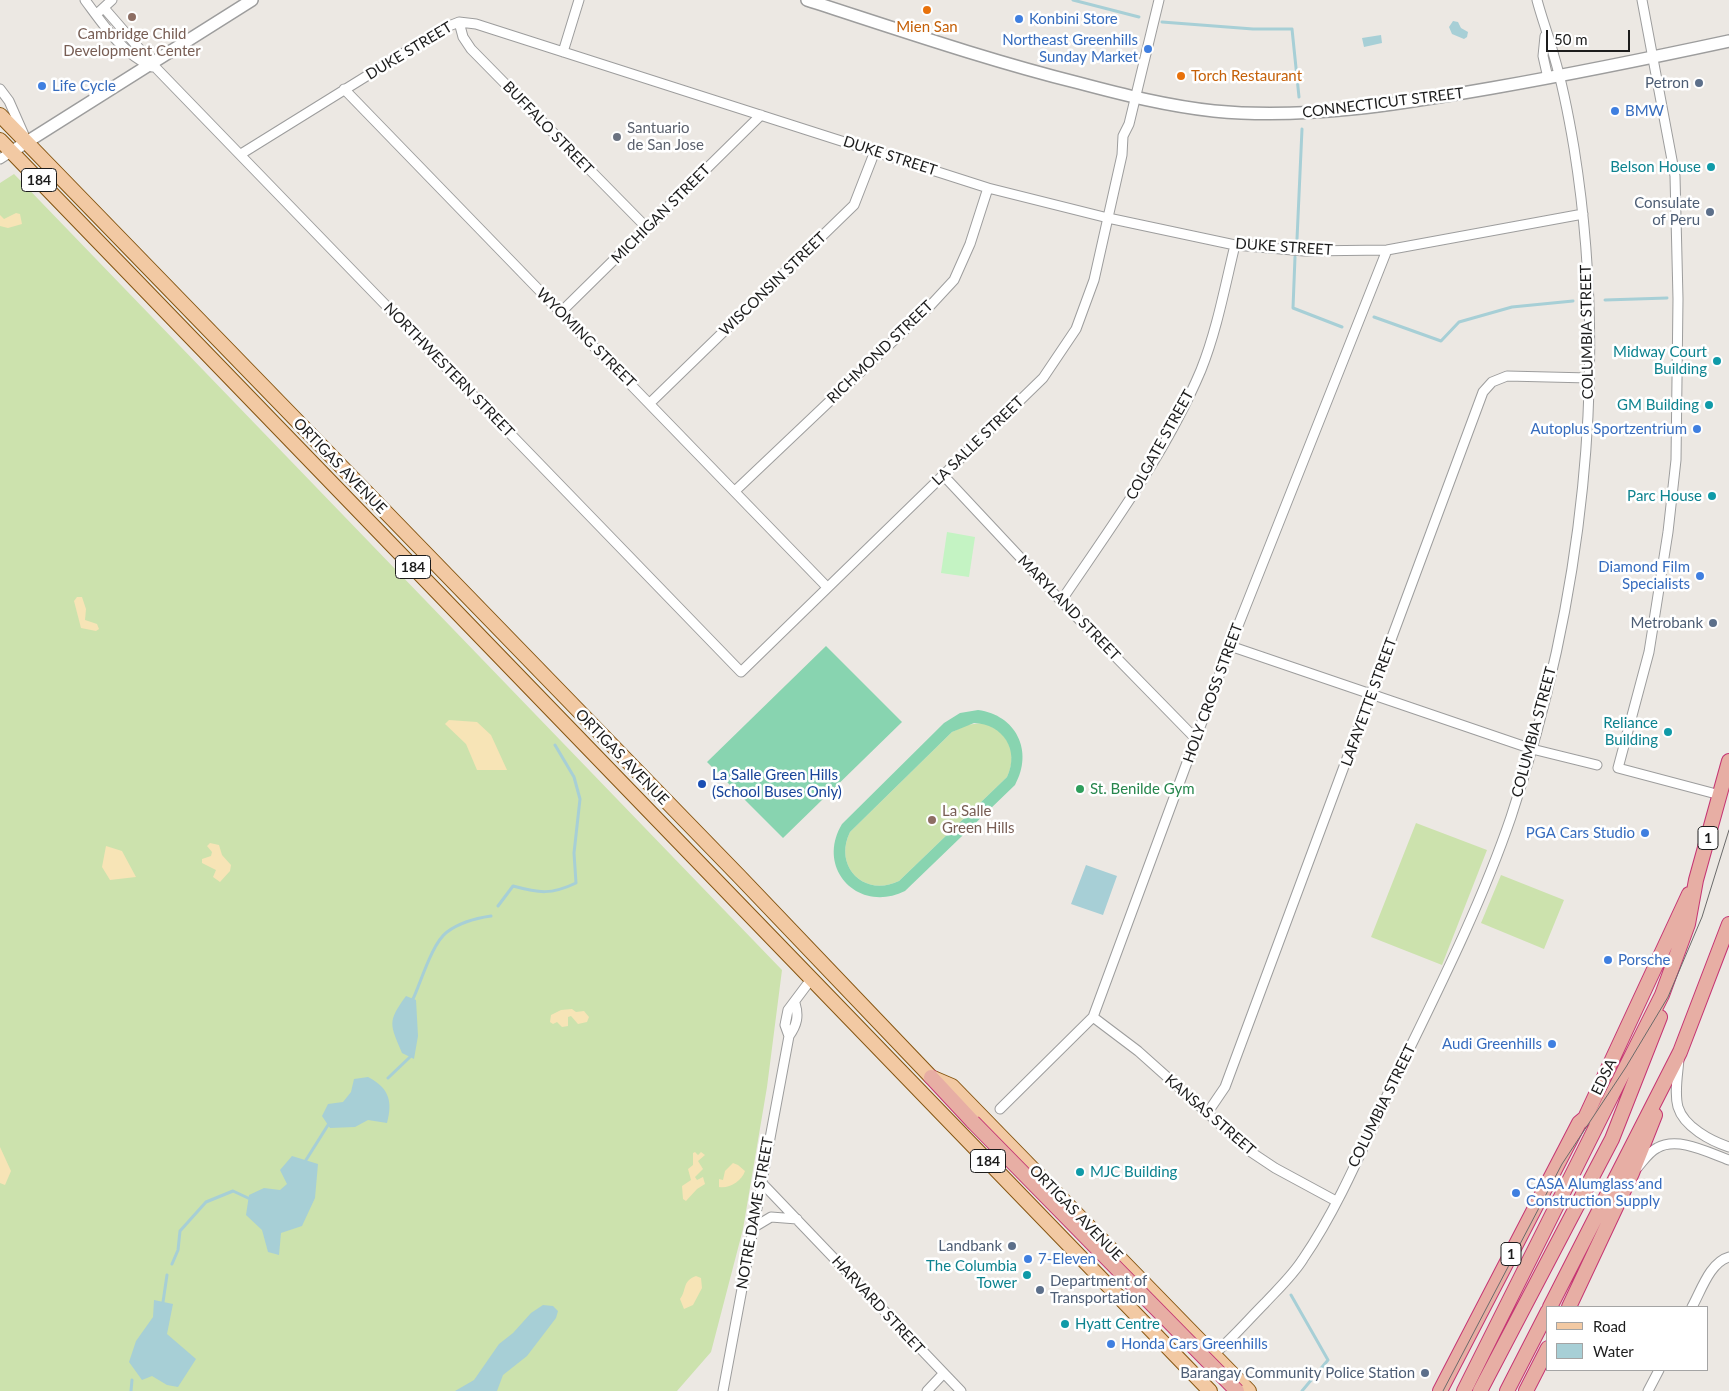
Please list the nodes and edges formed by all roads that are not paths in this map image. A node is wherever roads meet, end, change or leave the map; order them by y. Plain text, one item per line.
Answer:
1 (85, 0) edge
2 (112, 0) edge
3 (252, 0) edge
4 (579, 0) edge
5 (807, 0) edge
6 (1159, 0) edge
7 (1538, 0) edge
8 (1642, 0) edge
9 (104, 8) junction
10 (96, 15) junction
11 (459, 22) junction
12 (1729, 41) edge
13 (564, 52) junction
14 (1654, 57) junction
15 (152, 66) junction
16 (1553, 77) junction
17 (0, 89) edge
18 (344, 89) junction
19 (1136, 98) junction
20 (0, 115) edge
21 (761, 115) junction
22 (0, 140) edge
23 (27, 142) junction
24 (875, 151) junction
25 (241, 154) junction
26 (6, 155) edge
27 (988, 188) junction
28 (1583, 214) junction
29 (1108, 218) junction
30 (647, 228) junction
31 (1235, 245) junction
32 (1387, 250) junction
33 (561, 312) junction
34 (1589, 378) junction
35 (650, 403) junction
36 (943, 475) junction
37 (735, 491) junction
38 (828, 587) junction
39 (1061, 601) junction
40 (1230, 646) junction
41 (741, 672) joint
42 (1372, 694) junction
43 (1196, 739) junction
44 (1532, 749) junction
45 (1729, 761) edge
46 (1597, 765) dead end
47 (1720, 795) junction
48 (1696, 880) junction
49 (1729, 924) edge
50 (812, 978) junction
51 (1666, 982) junction
52 (1093, 1017) junction
53 (1680, 1052) junction
54 (931, 1077) junction
55 (1000, 1109) dead end
56 (1208, 1112) junction
57 (1729, 1147) edge
58 (1729, 1160) edge
59 (1632, 1173) junction
60 (760, 1182) junction
61 (1336, 1201) junction
62 (1538, 1214) junction
63 (797, 1219) junction
64 (752, 1229) junction
65 (1116, 1254) junction
66 (1729, 1257) edge
67 (1129, 1267) junction
68 (1096, 1273) junction
69 (1108, 1286) junction
70 (1148, 1287) junction
71 (1128, 1306) junction
72 (1551, 1306) edge
73 (1569, 1306) edge
74 (1693, 1306) edge
75 (1546, 1315) edge
76 (1546, 1352) edge
77 (1213, 1355) junction
78 (1658, 1371) edge
79 (943, 1374) junction
80 (723, 1391) edge
81 (927, 1391) edge
82 (961, 1391) edge
83 (1210, 1391) edge
84 (1237, 1391) edge
85 (1249, 1391) edge
86 (1440, 1391) edge
87 (1454, 1391) edge
88 (1464, 1391) edge
89 (1480, 1391) edge
90 (1508, 1391) edge
91 (1526, 1391) edge
92 (1648, 1391) edge

1 - 10 street
2 - 9 street
3 - 15 street
4 - 13 street
5 - 19 street, CONNECTICUT STREET
6 - 19 street, LA SALLE STREET
7 - 16 street, COLUMBIA STREET
8 - 14 street
9 - 10 street
9 - 15 street
10 - 15 street
11 - 13 street, DUKE STREET
11 - 18 street, DUKE STREET
11 - 30 street, BUFFALO STREET
12 - 14 street, CONNECTICUT STREET
13 - 21 street, DUKE STREET
14 - 16 street, CONNECTICUT STREET
14 - 47 street
15 - 23 street
15 - 25 street, NORTHWESTERN STREET
16 - 19 street, CONNECTICUT STREET
16 - 28 street, COLUMBIA STREET
17 - 23 street
18 - 25 street, DUKE STREET
18 - 33 street, WYOMING STREET
19 - 29 street, LA SALLE STREET
20 - 23 main road, ORTIGAS AVENUE / 184
21 - 24 street, DUKE STREET
21 - 30 street, MICHIGAN STREET
22 - 26 main road, ORTIGAS AVENUE / 184
23 - 26 street
23 - 54 main road, ORTIGAS AVENUE / 184
24 - 27 street, DUKE STREET
24 - 35 street, WISCONSIN STREET
25 - 41 street, NORTHWESTERN STREET
26 - 50 main road, ORTIGAS AVENUE / 184
27 - 29 street, DUKE STREET
27 - 37 street, RICHMOND STREET
28 - 32 street, DUKE STREET
28 - 34 street, COLUMBIA STREET
29 - 31 street, DUKE STREET
29 - 36 street, LA SALLE STREET
30 - 33 street, MICHIGAN STREET
31 - 32 street, DUKE STREET
31 - 39 street, COLGATE STREET
32 - 40 street, HOLY CROSS STREET
33 - 35 street, WYOMING STREET
34 - 42 street, LAFAYETTE STREET
34 - 44 street, COLUMBIA STREET
35 - 37 street, WYOMING STREET
36 - 38 street, LA SALLE STREET
36 - 39 street, MARYLAND STREET
37 - 38 street, WYOMING STREET
38 - 41 street, LA SALLE STREET
39 - 43 street, MARYLAND STREET
40 - 42 street
40 - 43 street, HOLY CROSS STREET
42 - 44 street
42 - 56 street, LAFAYETTE STREET
43 - 52 street, HOLY CROSS STREET
44 - 46 street
44 - 61 street, COLUMBIA STREET
45 - 47 highway, EDSA / 1
47 - 48 highway, EDSA / 1
48 - 51 highway, EDSA / 1
48 - 62 highway, 1
49 - 53 highway
50 - 60 street, NOTRE DAME STREET
50 - 68 main road, ORTIGAS AVENUE / 184
51 - 88 highway, EDSA / 1
51 - 89 highway
52 - 55 street, HOLY CROSS STREET
52 - 56 street, KANSAS STREET
53 - 57 street
53 - 59 highway
53 - 72 highway
54 - 65 main road, ORTIGAS AVENUE / 184
54 - 84 highway, bridge
56 - 61 street, KANSAS STREET
58 - 59 street
59 - 73 highway
60 - 63 street, HARVARD STREET
60 - 64 street, NOTRE DAME STREET
61 - 77 street, COLUMBIA STREET
62 - 86 highway, 1
62 - 87 highway, 1
63 - 64 street
63 - 79 street, HARVARD STREET
64 - 80 street, NOTRE DAME STREET
65 - 67 main road, ORTIGAS AVENUE / 184
65 - 68 main road
66 - 74 street
67 - 69 main road
67 - 70 main road, ORTIGAS AVENUE / 184
68 - 69 main road, ORTIGAS AVENUE / 184
69 - 71 main road, ORTIGAS AVENUE / 184
70 - 71 main road
70 - 77 main road, ORTIGAS AVENUE / 184
71 - 83 main road, ORTIGAS AVENUE / 184
75 - 90 highway
76 - 91 highway
77 - 85 main road, ORTIGAS AVENUE / 184
78 - 92 street
79 - 81 street
79 - 82 street, HARVARD STREET

